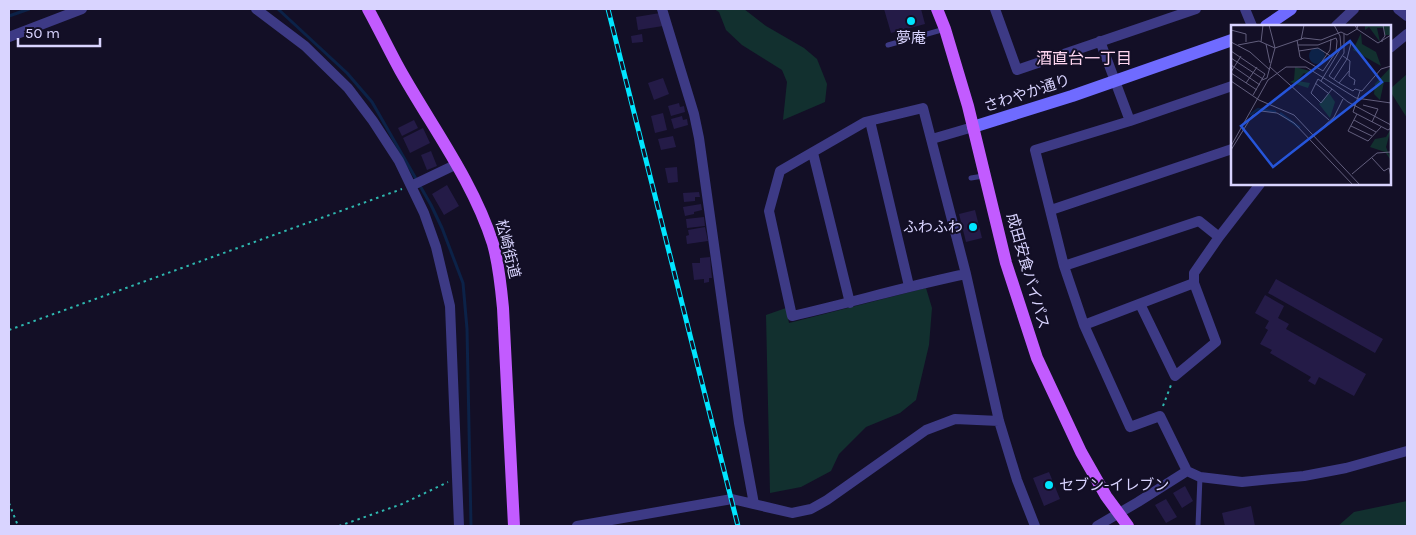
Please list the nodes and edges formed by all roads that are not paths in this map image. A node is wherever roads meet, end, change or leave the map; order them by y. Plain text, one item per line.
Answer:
1 (82, 9) edge
2 (256, 9) edge
3 (368, 9) edge
4 (662, 9) edge
5 (937, 9) edge
6 (998, 9) edge
7 (1196, 9) edge
8 (1245, 9) edge
9 (1291, 9) edge
10 (1354, 9) edge
11 (1398, 9) edge
12 (1178, 12) edge
13 (1407, 16) edge
14 (1252, 25) edge
15 (1267, 25) edge
16 (1337, 25) edge
17 (945, 29) junction
18 (1407, 34) edge
19 (9, 37) edge
20 (1231, 40) edge
21 (1100, 41) junction
22 (888, 45) dead end
23 (1391, 47) edge
24 (1115, 81) junction
25 (1231, 86) edge
26 (1130, 120) junction
27 (870, 121) junction
28 (974, 127) junction
29 (932, 139) junction
30 (1231, 149) edge
31 (813, 153) junction
32 (457, 164) junction
33 (985, 175) junction
34 (971, 178) dead end
35 (413, 185) junction
36 (1259, 185) edge
37 (1051, 210) junction
38 (1219, 237) junction
39 (1064, 266) junction
40 (966, 274) junction
41 (1194, 283) junction
42 (909, 286) junction
43 (850, 303) junction
44 (1140, 304) junction
45 (1084, 325) junction
46 (999, 421) junction
47 (1407, 451) edge
48 (1187, 470) junction
49 (1200, 477) junction
50 (754, 504) junction
51 (1119, 513) junction
52 (459, 526) edge
53 (514, 526) edge
54 (577, 526) edge
55 (1035, 526) edge
56 (1096, 526) edge
57 (1128, 526) edge
58 (1198, 526) edge

1 - 19 street
2 - 35 street
3 - 32 main road, 松崎街道
4 - 50 street
5 - 17 main road, 成田安食バイパス
6 - 21 street
7 - 12 street
8 - 14 street
9 - 15 street
10 - 16 street
11 - 13 street
12 - 21 street
17 - 22 lane
17 - 28 main road, 成田安食バイパス
18 - 23 street
20 - 24 street, さわやか通り
21 - 24 street
24 - 26 street
24 - 28 street, さわやか通り
25 - 26 street
26 - 37 street
27 - 29 street
27 - 31 street
27 - 42 street
28 - 29 street
28 - 33 main road, 成田安食バイパス
29 - 40 street
30 - 37 street
31 - 43 street
31 - 43 street
32 - 35 street
32 - 53 main road, 松崎街道
33 - 34 lane
33 - 51 main road, 成田安食バイパス
35 - 52 street
36 - 38 street
37 - 39 street
38 - 39 street
38 - 41 street
39 - 45 street
40 - 42 street
40 - 46 street
41 - 44 street
41 - 44 street
42 - 43 street
44 - 45 street
45 - 48 street
46 - 50 street
46 - 55 street
47 - 49 street
48 - 49 street
48 - 51 street
49 - 58 lane
50 - 54 street
51 - 56 street
51 - 57 main road, 成田安食バイパス

